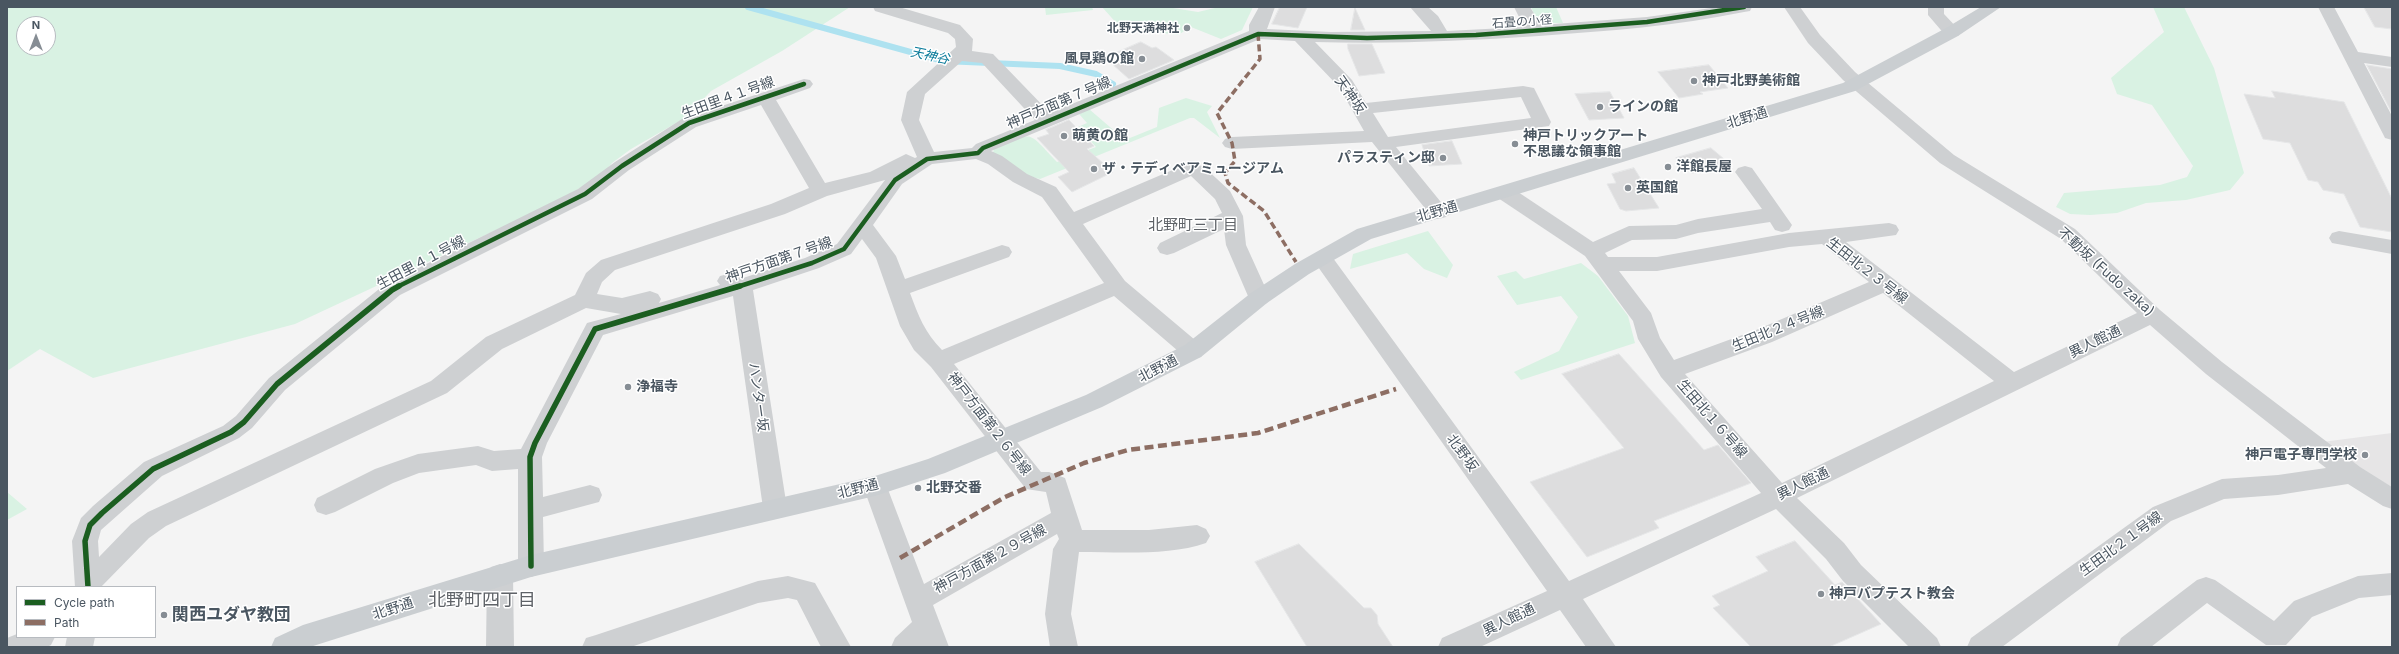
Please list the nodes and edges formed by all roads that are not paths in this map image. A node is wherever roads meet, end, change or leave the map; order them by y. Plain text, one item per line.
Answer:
1 (881, 7) edge
2 (1267, 7) edge
3 (1418, 7) edge
4 (1522, 7) edge
5 (1744, 7) edge
6 (1792, 7) edge
7 (1936, 7) edge
8 (1993, 7) edge
9 (2326, 7) edge
10 (1535, 31) junction
11 (1952, 32) junction
12 (1258, 34) junction
13 (1300, 37) junction
14 (1443, 37) junction
15 (959, 55) junction
16 (2352, 56) junction
17 (2392, 62) edge
18 (1856, 83) junction
19 (804, 84) dead end
20 (766, 98) junction
21 (1360, 109) junction
22 (1047, 121) junction
23 (2392, 134) edge
24 (1380, 139) junction
25 (1232, 143) dead end
26 (978, 153) junction
27 (925, 155) junction
28 (1745, 172) dead end
29 (820, 191) junction
30 (1505, 193) junction
31 (1439, 212) junction
32 (1776, 214) junction
33 (1233, 216) junction
34 (1069, 222) junction
35 (863, 226) junction
36 (1889, 230) dead end
37 (1826, 237) junction
38 (2340, 238) dead end
39 (1789, 240) junction
40 (2392, 247) edge
41 (1166, 248) dead end
42 (1002, 252) dead end
43 (1597, 258) junction
44 (1323, 259) junction
45 (1885, 284) junction
46 (742, 286) junction
47 (1117, 286) junction
48 (898, 289) junction
49 (1259, 298) junction
50 (584, 300) junction
51 (2152, 315) junction
52 (1193, 351) junction
53 (939, 360) junction
54 (1670, 371) junction
55 (2012, 383) junction
56 (1001, 440) junction
57 (530, 457) junction
58 (2351, 474) junction
59 (875, 486) junction
60 (590, 495) dead end
61 (1779, 496) junction
62 (2392, 499) edge
63 (326, 505) dead end
64 (775, 508) junction
65 (530, 510) junction
66 (1068, 530) junction
67 (1197, 536) dead end
68 (531, 566) junction
69 (500, 575) junction
70 (88, 584) edge
71 (2392, 584) edge
72 (1564, 595) junction
73 (917, 601) junction
74 (931, 636) edge
75 (38, 638) edge
76 (15, 647) edge
77 (284, 647) edge
78 (500, 647) edge
79 (596, 647) edge
80 (837, 647) edge
81 (905, 647) edge
82 (1064, 647) edge
83 (1452, 647) edge
84 (1602, 647) edge
85 (1927, 647) edge
86 (1981, 647) edge
87 (2131, 647) edge

1 - 15 street
2 - 12 street
3 - 14 street
4 - 10 street
5 - 10 street, 石畳の小径
6 - 18 street, 不動坂 (Fudo zaka)
7 - 11 street
8 - 11 main road, 北野通
9 - 16 street
10 - 14 street, 石畳の小径
11 - 18 main road, 北野通
12 - 13 street
12 - 22 street, 神戸方面第７号線
13 - 14 street, 石畳の小径
13 - 21 street, 天神坂
15 - 22 street
15 - 27 street
16 - 17 street
16 - 23 street
18 - 30 main road, 北野通
18 - 51 street, 不動坂 (Fudo zaka)
19 - 20 street, 生田里４１号線
20 - 29 street
20 - 70 street, 生田里４１号線
21 - 24 street, 天神坂
21 - 24 street
22 - 26 street, 神戸方面第７号線
24 - 25 street
24 - 31 street, 天神坂
26 - 27 street, 神戸方面第７号線
26 - 34 street
27 - 29 street
27 - 35 street, 神戸方面第７号線
28 - 32 street
29 - 50 street
30 - 31 main road, 北野通
30 - 43 street, 生田北１６号線
31 - 44 main road, 北野通
32 - 39 street
32 - 43 street
33 - 34 street
33 - 41 street
33 - 49 street
34 - 47 street
35 - 46 street, 神戸方面第７号線
35 - 48 street, 神戸方面第２６号線
36 - 37 street
37 - 39 street, 生田北２３号線
37 - 45 street, 生田北２３号線
38 - 40 street
39 - 43 street, 生田北２３号線
42 - 48 street
43 - 54 street, 生田北１６号線
44 - 49 main road, 北野通
44 - 72 street, 北野坂
45 - 54 street, 生田北２４号線
45 - 55 street, 生田北２３号線
46 - 50 street
46 - 57 street, 神戸方面第７号線
46 - 64 street, ハンター坂
47 - 52 street
47 - 53 street
48 - 53 street, 神戸方面第２６号線
49 - 52 main road, 北野通
50 - 70 street
51 - 55 street, 異人館通
51 - 58 street, 不動坂 (Fudo zaka)
52 - 56 main road, 北野通
53 - 56 street, 神戸方面第２６号線
54 - 61 street, 生田北１６号線
55 - 61 street, 異人館通
56 - 59 main road, 北野通
56 - 66 street, 神戸方面第２６号線
57 - 63 street
57 - 65 street, 神戸方面第７号線
58 - 62 street, 不動坂 (Fudo zaka)
58 - 86 street, 生田北２１号線
59 - 64 main road, 北野通
59 - 73 street
60 - 65 street
61 - 72 street, 異人館通
61 - 85 street, 生田北１６号線
64 - 68 main road, 北野通
65 - 68 street, 神戸方面第７号線
66 - 67 street
66 - 73 street, 神戸方面第２９号線
66 - 82 street
68 - 69 main road, 北野通
69 - 77 main road, 北野通
69 - 78 street
71 - 87 street
72 - 83 street, 異人館通
72 - 84 street, 北野坂
73 - 74 street
74 - 81 street
75 - 76 street
79 - 80 street

